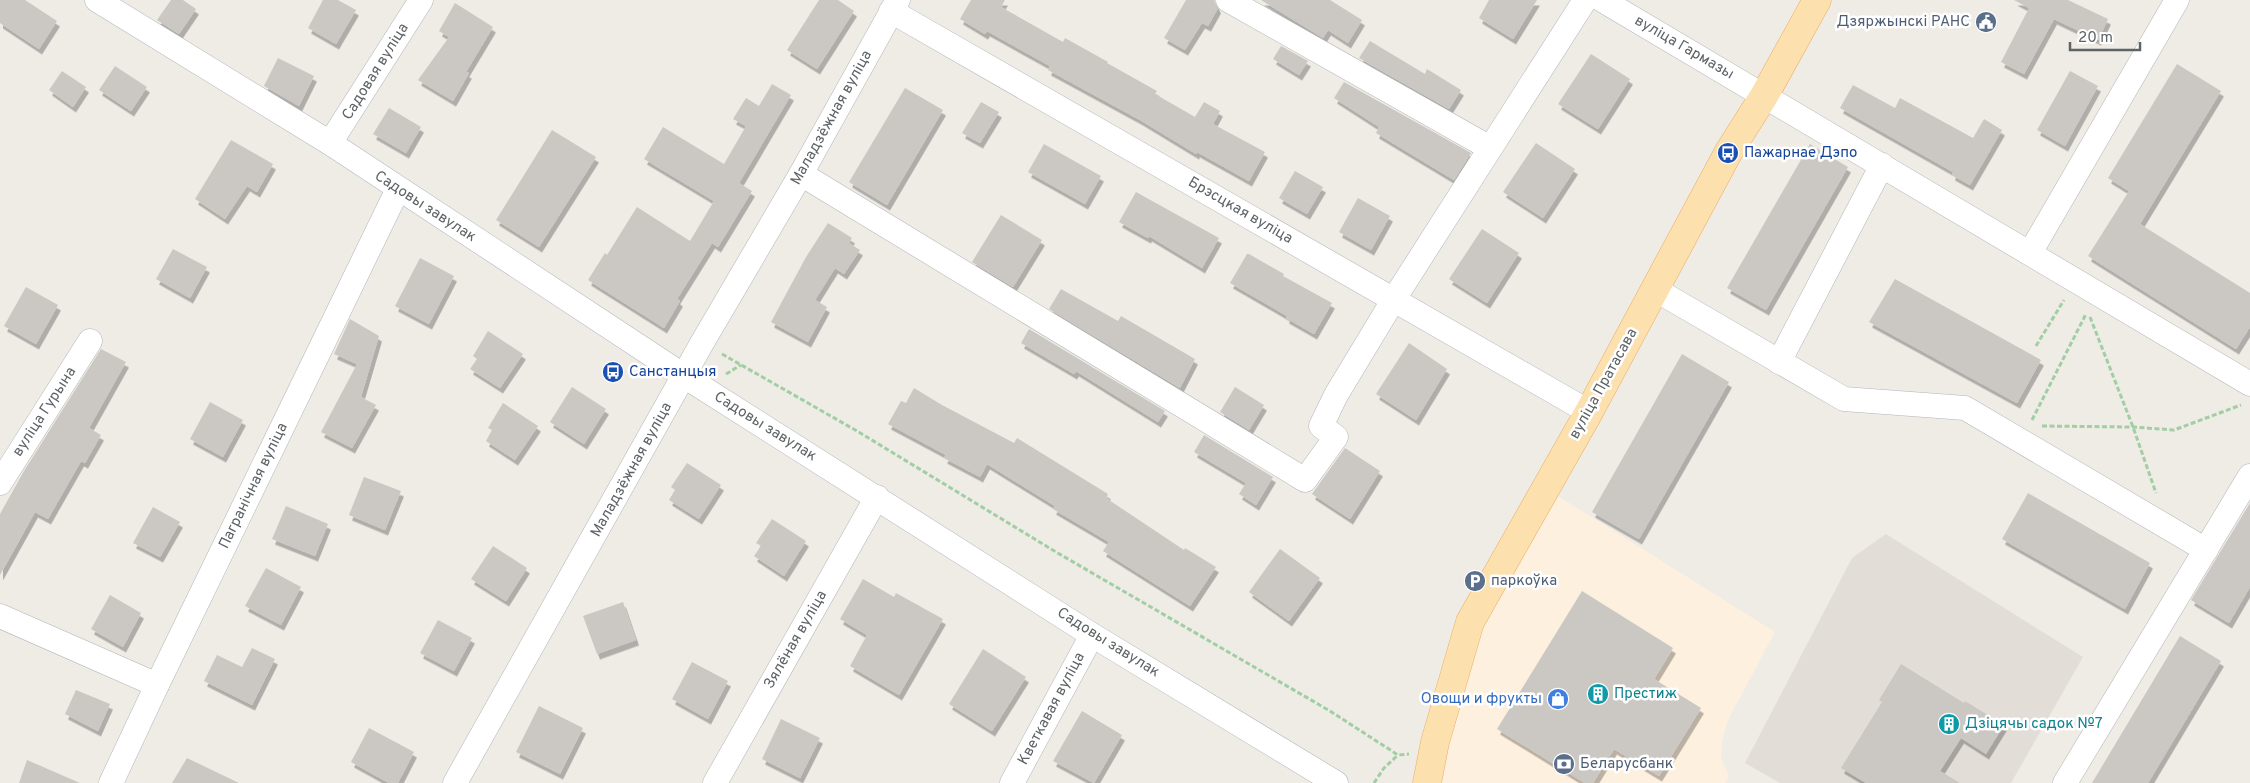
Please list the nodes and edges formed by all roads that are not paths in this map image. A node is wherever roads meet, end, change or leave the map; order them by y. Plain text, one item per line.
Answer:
1 (97, 0) edge
2 (421, 0) edge
3 (1228, 0) edge
4 (1585, 0) edge
5 (1602, 0) edge
6 (1817, 0) edge
7 (2177, 0) edge
8 (894, 6) edge
9 (1764, 96) junction
10 (330, 144) junction
11 (1490, 148) junction
12 (1882, 165) junction
13 (801, 174) junction
14 (398, 189) junction
15 (2030, 253) junction
16 (1656, 290) junction
17 (1394, 299) junction
18 (90, 341) dead end
19 (1779, 362) junction
20 (684, 376) junction
21 (2250, 384) edge
22 (1589, 412) junction
23 (2250, 476) edge
24 (0, 483) edge
25 (877, 497) junction
26 (2206, 550) junction
27 (0, 616) edge
28 (1092, 635) junction
29 (156, 685) junction
30 (1322, 780) edge
31 (111, 783) edge
32 (455, 783) edge
33 (715, 783) edge
34 (1012, 783) edge
35 (1427, 783) edge
36 (2065, 783) edge

1 - 10 street, Садовы завулак
2 - 10 street, Садовая вуліца
3 - 11 street
4 - 11 street
5 - 9 street, вуліца Гармазы
6 - 9 main road, вуліца Пратасава
7 - 15 street
8 - 13 street, Маладзёжная вуліца
8 - 17 street, Брэсцкая вуліца
9 - 12 street, вуліца Гармазы
9 - 16 main road, вуліца Пратасава
10 - 14 street, Садовы завулак
11 - 17 street
12 - 15 street, вуліца Гармазы
12 - 19 street
13 - 17 street
13 - 20 street, Маладзёжная вуліца
14 - 20 street, Садовы завулак
14 - 29 street, Пагранічная вуліца
15 - 21 street, вуліца Гармазы
16 - 19 street
16 - 22 main road, вуліца Пратасава
17 - 22 street, Брэсцкая вуліца
18 - 24 street, вуліца Гурына
19 - 26 street
20 - 25 street, Садовы завулак
20 - 32 street, Маладзёжная вуліца
22 - 35 main road, вуліца Пратасава
23 - 26 street
25 - 28 street, Садовы завулак
25 - 33 street, Зялёная вуліца
26 - 36 street
27 - 29 street
28 - 30 street, Садовы завулак
28 - 34 street, Кветкавая вуліца
29 - 31 street, Пагранічная вуліца

